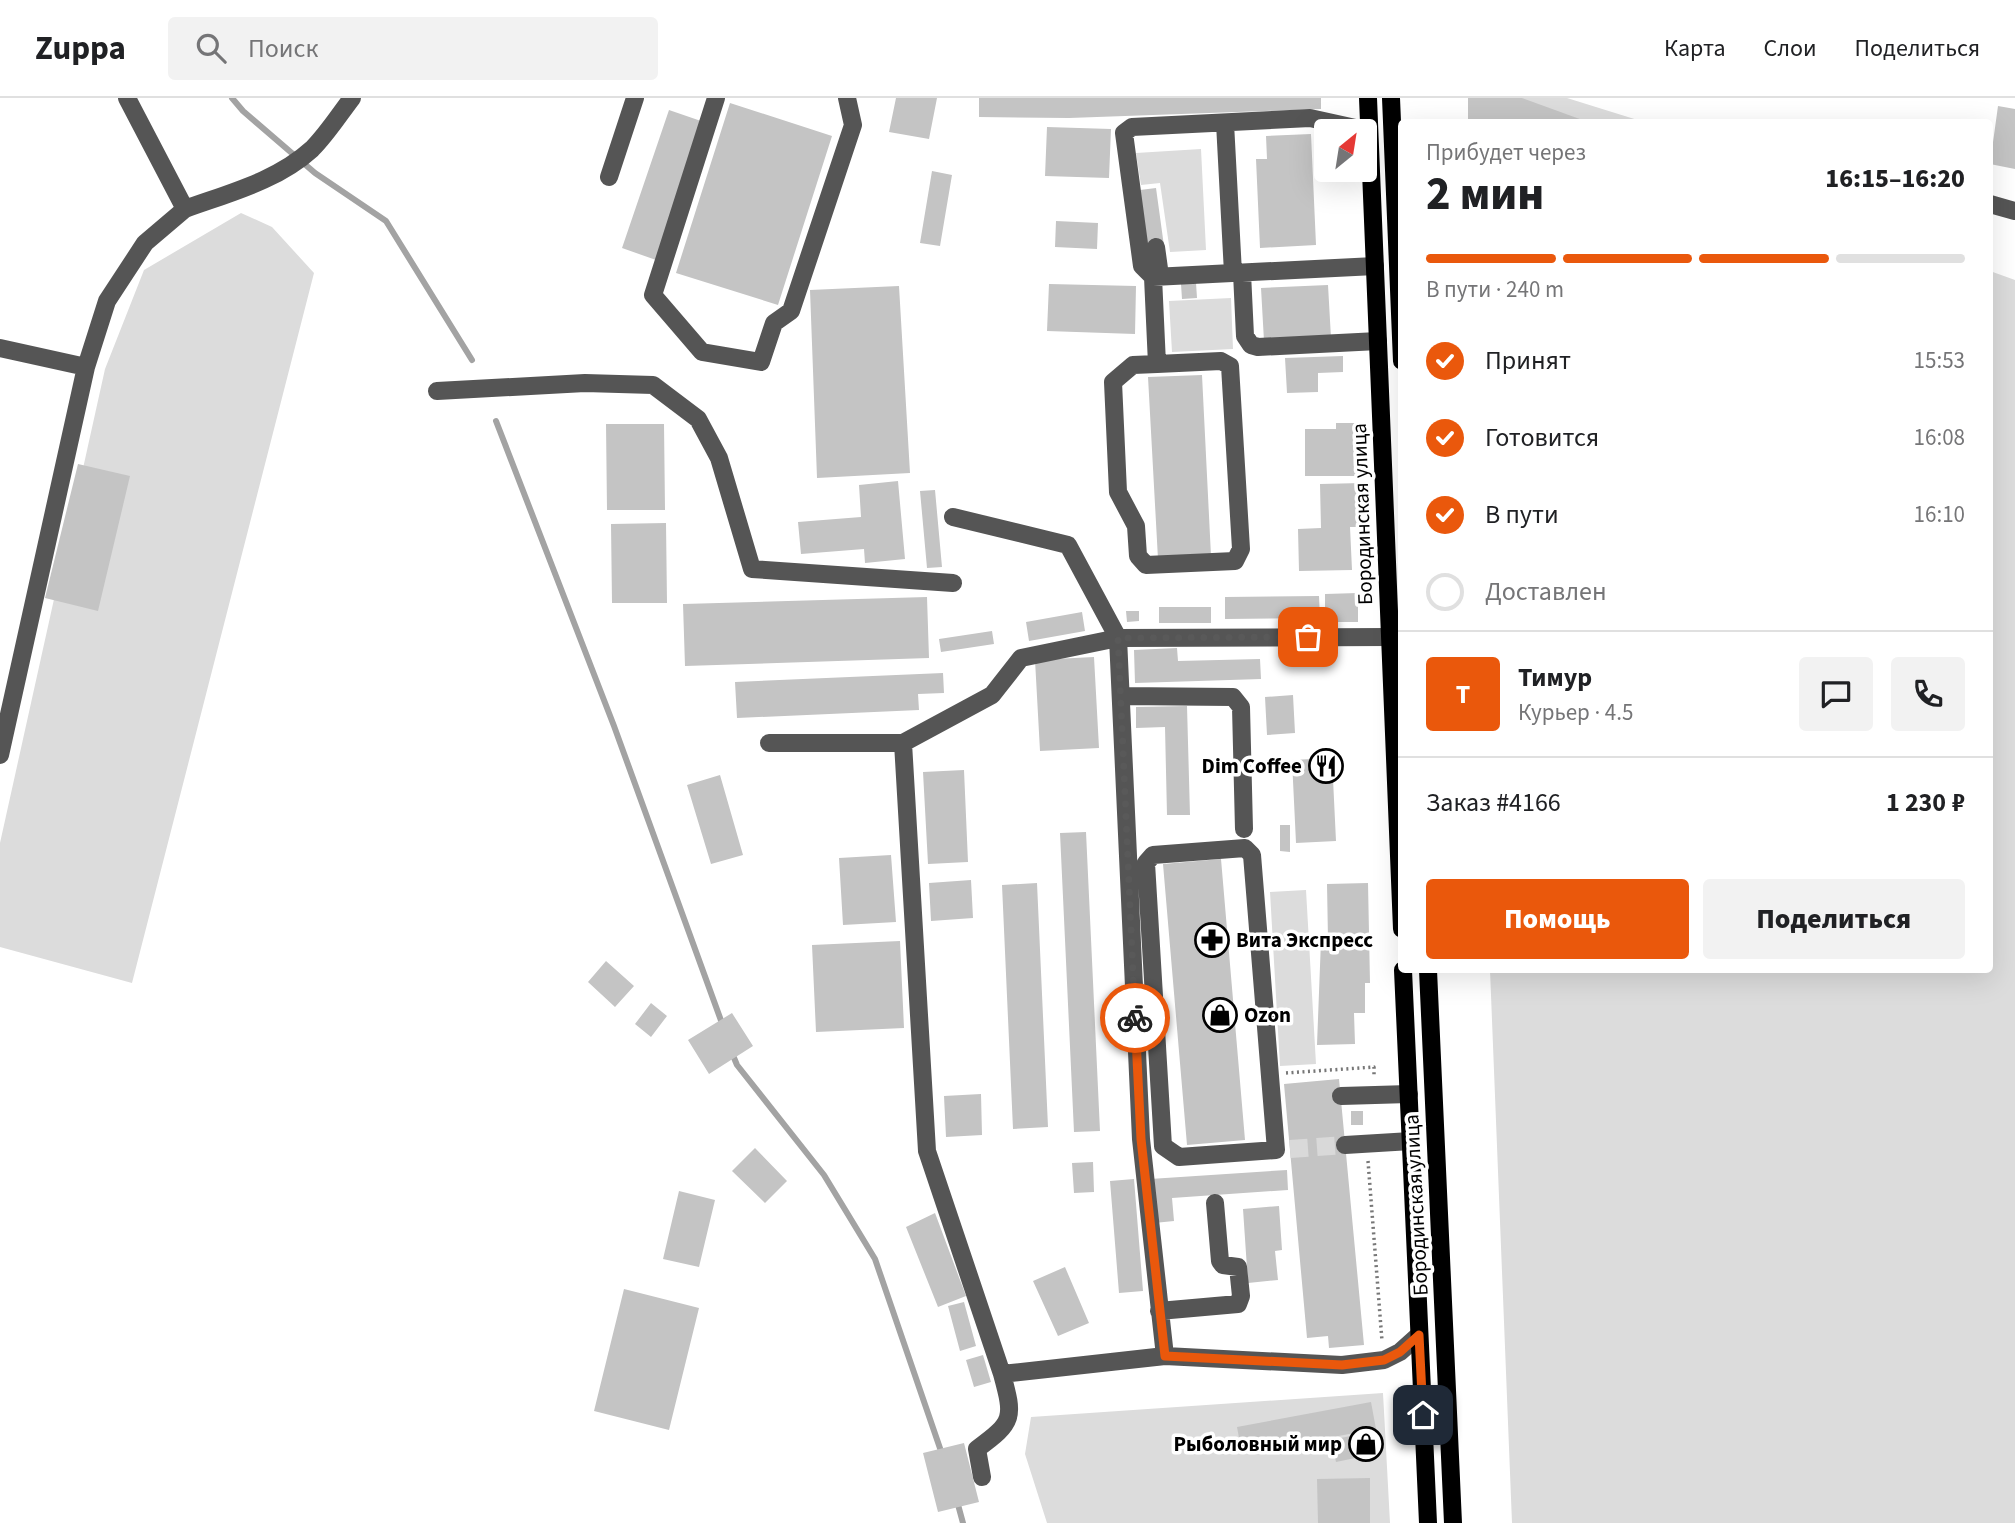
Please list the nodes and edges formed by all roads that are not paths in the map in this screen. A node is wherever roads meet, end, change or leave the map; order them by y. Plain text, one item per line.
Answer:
1 (127, 98) edge
2 (352, 98) edge
3 (635, 98) edge
4 (716, 98) edge
5 (847, 98) edge
6 (1368, 98) edge
7 (1391, 98) edge
8 (1315, 119) edge
9 (1369, 119) edge
10 (1225, 123) junction
11 (609, 177) dead end
12 (1371, 182) edge
13 (1993, 205) edge
14 (185, 209) junction
15 (2015, 211) edge
16 (1156, 247) dead end
17 (1398, 265) edge
18 (1375, 266) junction
19 (1237, 273) junction
20 (1156, 277) junction
21 (1378, 341) junction
22 (0, 348) edge
23 (1157, 364) junction
24 (86, 367) junction
25 (437, 391) dead end
26 (953, 517) dead end
27 (953, 583) dead end
28 (1390, 637) junction
29 (1118, 638) junction
30 (1121, 696) junction
31 (769, 743) dead end
32 (903, 743) junction
33 (0, 755) edge
34 (1244, 829) dead end
35 (1398, 832) edge
36 (1404, 973) edge
37 (1428, 973) edge
38 (1270, 1074) joint
39 (1409, 1094) junction
40 (1341, 1096) dead end
41 (1411, 1141) junction
42 (1345, 1145) tunnel mouth
43 (1214, 1203) dead end
44 (1160, 1311) junction
45 (1419, 1335) junction
46 (1165, 1356) junction
47 (1002, 1374) junction
48 (982, 1477) dead end
49 (1428, 1523) edge
50 (1453, 1523) edge

1 - 14 street
2 - 14 street
3 - 11 street
4 - 5 street
6 - 9 main road, Бородинская улица
7 - 17 main road
8 - 10 street
10 - 19 street
10 - 20 street
12 - 18 main road, Бородинская улица
13 - 15 street
14 - 24 street
16 - 20 street
18 - 19 street
18 - 21 main road, Бородинская улица
19 - 20 street
19 - 21 street
20 - 23 street
21 - 28 main road, Бородинская улица
22 - 24 street
23 - 23 street
24 - 33 street
25 - 27 street
26 - 29 street
28 - 29 street
28 - 35 main road, Бородинская улица
29 - 30 street
29 - 32 street
30 - 34 street
30 - 44 street
31 - 32 street
32 - 47 street
36 - 39 main road, Бородинская улица
37 - 50 main road, Бородинская улица
38 - 38 street
39 - 40 street
39 - 41 main road, Бородинская улица
41 - 42 street
41 - 45 main road, Бородинская улица
43 - 44 street
44 - 46 street
45 - 46 street
45 - 49 main road, Бородинская улица
46 - 47 street
47 - 48 street

